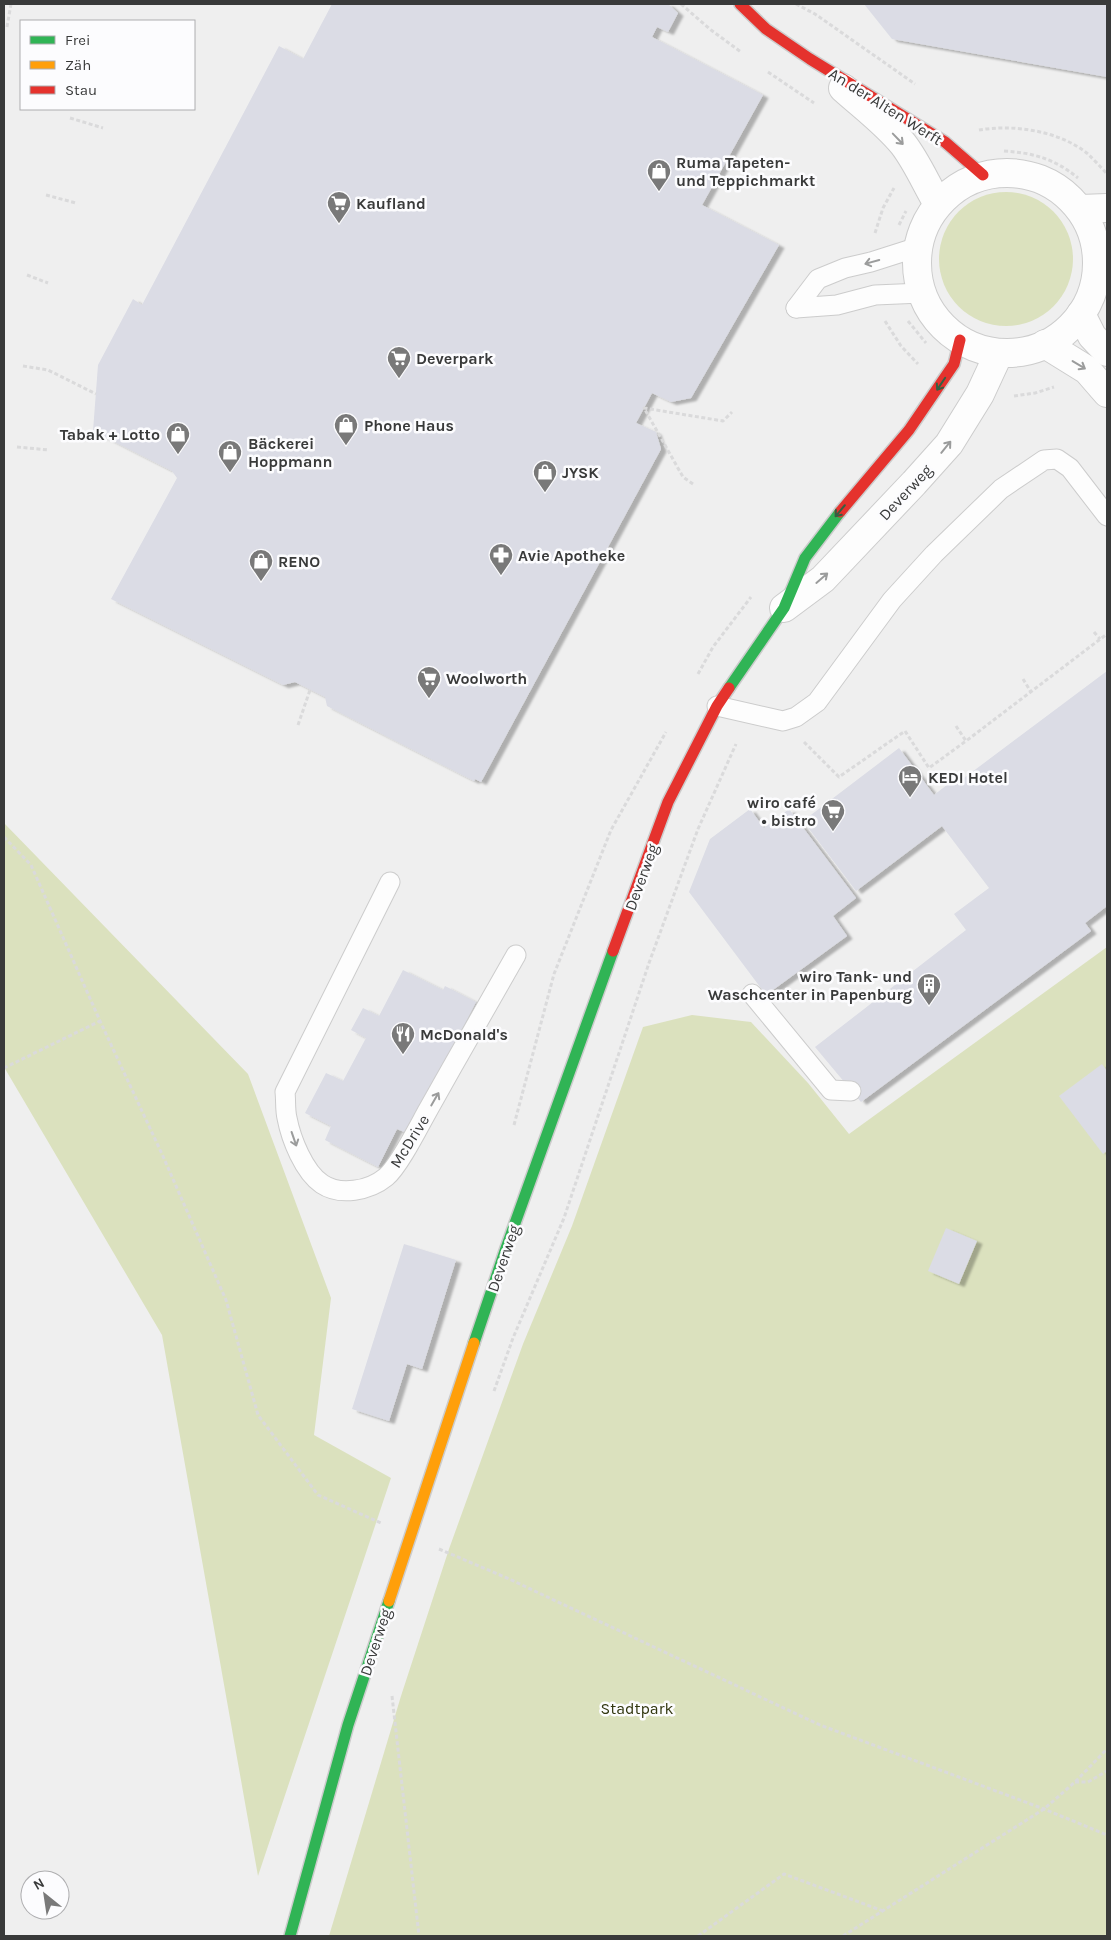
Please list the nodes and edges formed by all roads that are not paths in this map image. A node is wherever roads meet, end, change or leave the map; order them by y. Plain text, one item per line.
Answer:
1 (740, 4) edge
2 (810, 59) junction
3 (983, 176) junction
4 (938, 204) junction
5 (1107, 208) edge
6 (1080, 209) junction
7 (918, 247) junction
8 (1102, 249) edge
9 (922, 293) junction
10 (1081, 314) junction
11 (960, 340) junction
12 (1045, 344) junction
13 (1107, 352) edge
14 (999, 353) junction
15 (1107, 393) edge
16 (1107, 516) edge
17 (784, 608) junction
18 (717, 706) junction
19 (390, 882) dead end
20 (516, 954) dead end
21 (752, 994) dead end
22 (851, 1091) dead end
23 (290, 1936) edge

1 - 2 street, An der Alten Werft
2 - 3 street, An der Alten Werft
2 -> 4 street, An der Alten Werft
3 - 4 street
3 - 6 street
4 - 7 street
5 - 6 street
6 - 8 street
7 - 9 street
7 -> 9 lane
8 - 10 street
9 - 11 street
10 - 12 street
10 - 13 street
11 - 14 street
11 -> 17 street, Deverweg
12 - 14 street
12 -> 15 street
17 -> 14 street, Deverweg
16 - 18 lane
17 - 18 street, Deverweg
18 - 23 street, Deverweg
19 -> 20 lane, McDrive
21 - 22 lane

